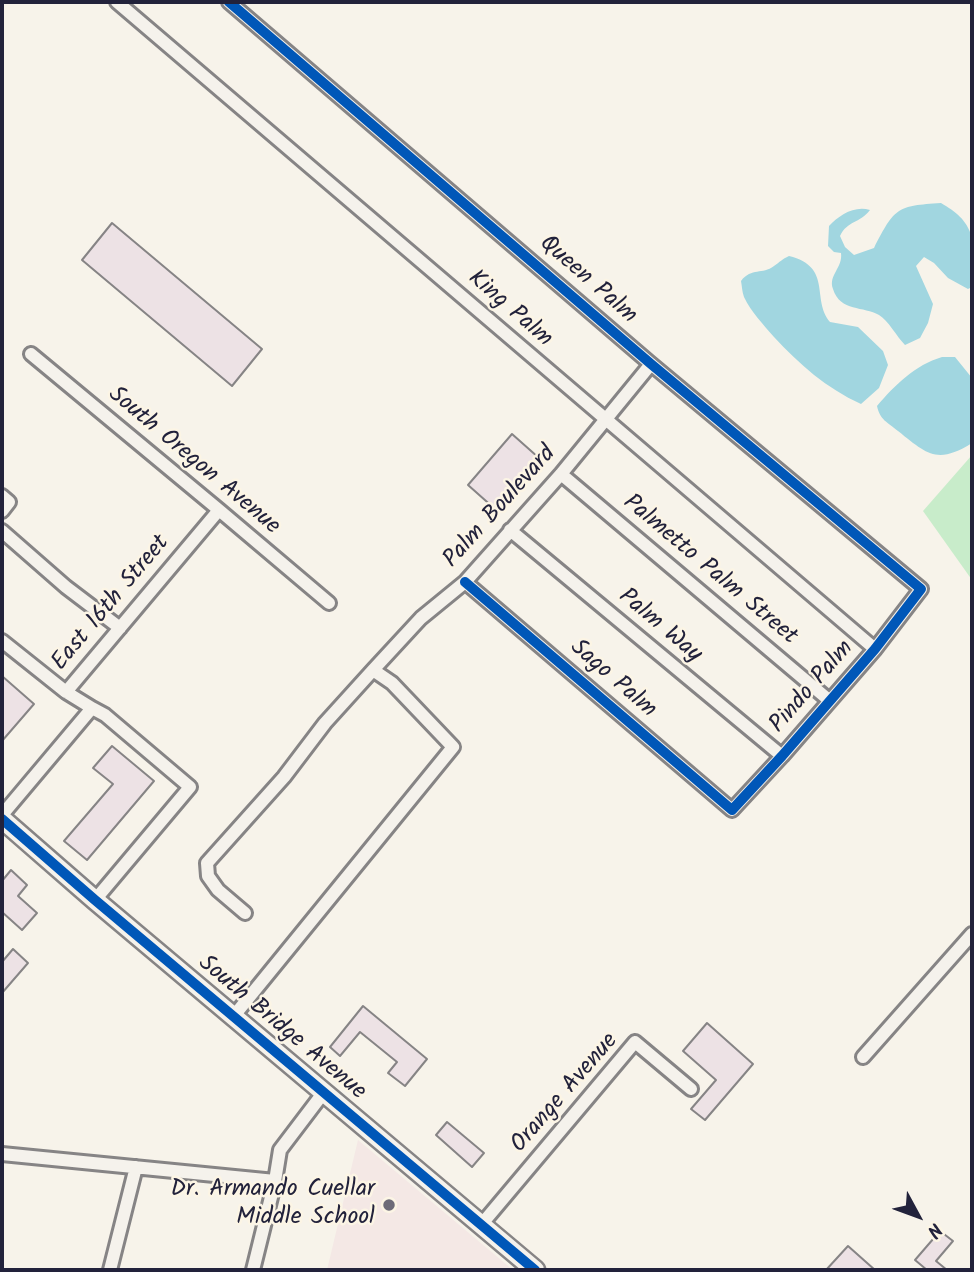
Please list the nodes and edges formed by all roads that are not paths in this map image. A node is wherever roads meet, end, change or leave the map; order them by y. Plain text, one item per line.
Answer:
1 (117, 2) edge
2 (229, 2) edge
3 (31, 354) dead end
4 (651, 364) junction
5 (605, 419) junction
6 (561, 474) junction
7 (2, 496) edge
8 (219, 510) junction
9 (2, 511) edge
10 (510, 530) junction
11 (2, 531) edge
12 (465, 582) junction
13 (920, 589) joint
14 (329, 603) dead end
15 (120, 628) junction
16 (2, 641) edge
17 (875, 649) junction
18 (373, 670) junction
19 (66, 692) junction
20 (830, 701) junction
21 (92, 708) junction
22 (782, 756) junction
23 (732, 810) joint
24 (2, 817) edge
25 (95, 900) junction
26 (245, 913) dead end
27 (972, 934) edge
28 (233, 1017) junction
29 (863, 1057) dead end
30 (691, 1089) dead end
31 (324, 1092) junction
32 (2, 1154) edge
33 (136, 1167) junction
34 (275, 1181) junction
35 (481, 1225) junction
36 (110, 1270) edge
37 (253, 1270) edge
38 (535, 1270) edge

1 - 5 street, King Palm
2 - 4 street, Queen Palm
3 - 8 street, South Oregon Avenue
4 - 5 street, Palm Boulevard
4 - 13 street, Queen Palm
5 - 6 street, Palm Boulevard
5 - 17 street, King Palm
6 - 10 street, Palm Boulevard
6 - 20 street, Palmetto Palm Street
7 - 9 street
8 - 14 street, South Oregon Avenue
8 - 15 street, East 16th Street
10 - 12 street, Palm Boulevard
10 - 22 street, Palm Way
11 - 15 street
12 - 18 street, Palm Boulevard
12 - 23 street, Sago Palm
13 - 17 street, Pindo Palm
15 - 19 street, East 16th Street
16 - 19 street
17 - 20 street, Pindo Palm
18 - 26 street, Palm Boulevard
18 - 28 street
19 - 21 street, East 16th Street
20 - 22 street, Pindo Palm
21 - 24 street
21 - 25 street, East 16th Street
22 - 23 street, Pindo Palm
24 - 25 street, South Bridge Avenue
25 - 28 street, South Bridge Avenue
27 - 29 street
28 - 31 street, South Bridge Avenue
30 - 35 street, Orange Avenue
31 - 34 street
31 - 35 street, South Bridge Avenue
32 - 33 street
33 - 34 street
33 - 36 street
34 - 37 street
35 - 38 street, South Bridge Avenue

